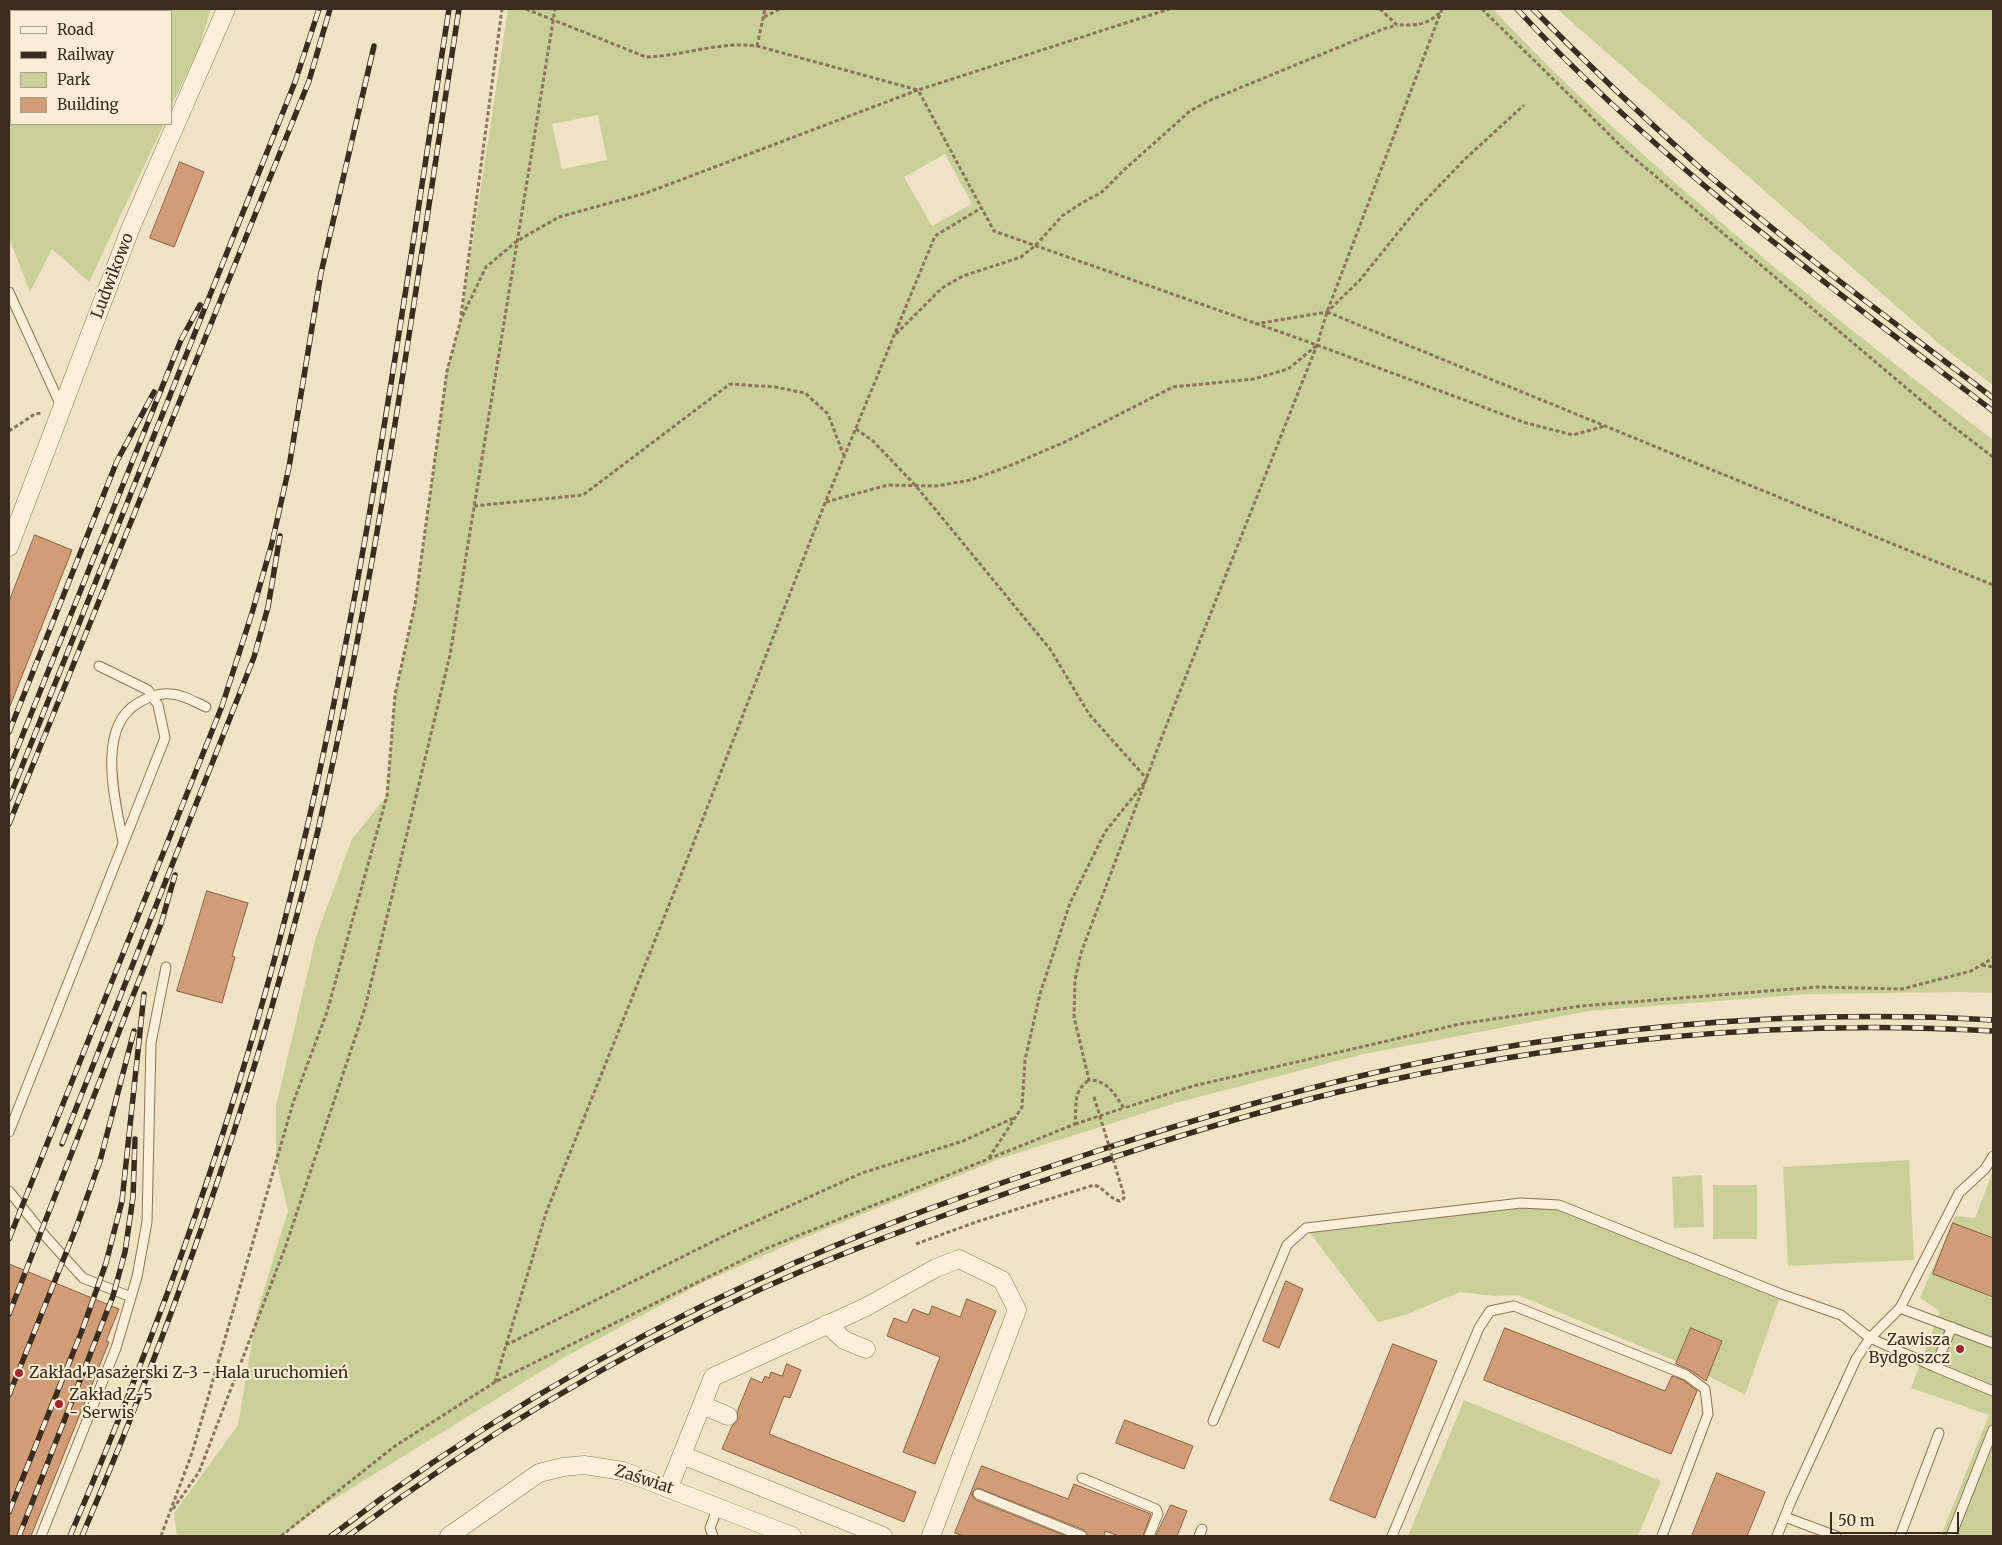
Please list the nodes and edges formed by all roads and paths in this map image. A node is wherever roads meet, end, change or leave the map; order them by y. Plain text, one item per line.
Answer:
1 (226, 9) edge
2 (502, 9) edge
3 (526, 9) edge
4 (556, 9) edge
5 (765, 9) edge
6 (780, 9) edge
7 (1170, 9) edge
8 (1380, 9) edge
9 (1482, 9) edge
10 (1442, 10) edge
11 (763, 17) junction
12 (554, 19) junction
13 (1397, 26) junction
14 (756, 46) junction
15 (918, 90) junction
16 (1524, 105) dead end
17 (981, 208) junction
18 (517, 241) junction
19 (1036, 246) junction
20 (9, 292) edge
21 (1327, 312) junction
22 (461, 318) junction
23 (1255, 324) junction
24 (894, 336) junction
25 (1317, 345) junction
26 (63, 409) junction
27 (1605, 426) junction
28 (856, 429) junction
29 (9, 431) edge
30 (844, 457) junction
31 (1993, 457) edge
32 (916, 486) junction
33 (826, 503) junction
34 (474, 506) junction
35 (9, 547) edge
36 (1993, 585) edge
37 (99, 666) dead end
38 (152, 695) junction
39 (206, 706) dead end
40 (1146, 779) junction
41 (123, 842) junction
42 (1993, 958) edge
43 (1981, 965) junction
44 (166, 967) dead end
45 (1993, 967) edge
46 (1089, 1080) junction
47 (1094, 1097) dead end
48 (1124, 1108) junction
49 (1016, 1117) junction
50 (1075, 1124) junction
51 (9, 1132) edge
52 (1993, 1156) edge
53 (989, 1158) junction
54 (9, 1191) edge
55 (916, 1244) dead end
56 (132, 1297) junction
57 (1900, 1308) junction
58 (827, 1324) junction
59 (1952, 1327) junction
60 (1870, 1338) junction
61 (1993, 1343) edge
62 (506, 1345) junction
63 (866, 1349) dead end
64 (1935, 1367) junction
65 (495, 1382) junction
66 (1993, 1390) edge
67 (702, 1406) junction
68 (728, 1416) dead end
69 (1214, 1421) dead end
70 (1993, 1430) edge
71 (1939, 1433) dead end
72 (682, 1455) junction
73 (1082, 1478) dead end
74 (669, 1487) junction
75 (978, 1494) dead end
76 (718, 1507) junction
77 (170, 1514) junction
78 (1785, 1516) junction
79 (41, 1536) edge
80 (161, 1536) edge
81 (281, 1536) edge
82 (449, 1536) edge
83 (713, 1536) edge
84 (792, 1536) edge
85 (883, 1536) edge
86 (931, 1536) edge
87 (1082, 1536) edge
88 (1148, 1536) edge
89 (1392, 1536) edge
90 (1662, 1536) edge
91 (1777, 1536) edge
92 (1836, 1536) edge
93 (1900, 1536) edge
94 (1951, 1536) edge

1 - 26 street, Ludwikowo
2 - 22 path
3 - 12 path
4 - 12 path
5 - 11 path
6 - 11 path
7 - 15 path
8 - 13 path
9 - 31 path
10 - 13 path
10 - 21 path
11 - 14 path
12 - 14 path
12 - 18 path
13 - 19 path
14 - 15 path
15 - 17 path
15 - 18 path
16 - 21 path
17 - 19 path
17 - 24 path
18 - 22 path
18 - 34 path
19 - 23 path
19 - 24 path
20 - 26 lane
21 - 23 path
21 - 25 path
21 - 27 path
22 - 77 path
23 - 25 path
24 - 28 path
25 - 27 path
25 - 32 path
25 - 40 path
26 - 29 path
26 - 35 street, Ludwikowo
27 - 36 path
28 - 30 path
28 - 32 path
30 - 33 path
30 - 34 path
32 - 33 path
32 - 40 path
33 - 62 path
34 - 77 path
37 - 38 lane
38 - 39 lane
38 - 41 lane
38 - 41 lane
40 - 46 path
40 - 49 path
41 - 51 lane
42 - 43 path
43 - 45 path
43 - 48 path
44 - 56 lane
46 - 48 path
46 - 50 path
47 - 55 path, bridge
48 - 50 path
49 - 53 path
49 - 62 path
50 - 53 path
52 - 57 lane
53 - 65 path
54 - 56 lane
56 - 79 lane
57 - 59 lane
57 - 60 lane
58 - 63 street
58 - 67 street
58 - 86 street
59 - 61 lane
59 - 64 lane
60 - 64 lane
60 - 69 lane
60 - 78 lane
62 - 65 path
64 - 66 lane
65 - 81 path
67 - 68 street
67 - 72 street
70 - 94 lane
71 - 93 lane
72 - 74 street
72 - 85 street
73 - 88 lane
74 - 76 street, Zaświat
74 - 82 street, Zaświat
75 - 87 lane
76 - 83 lane
76 - 84 street, Zaświat
77 - 80 path
78 - 91 lane
78 - 92 lane
89 - 90 lane

